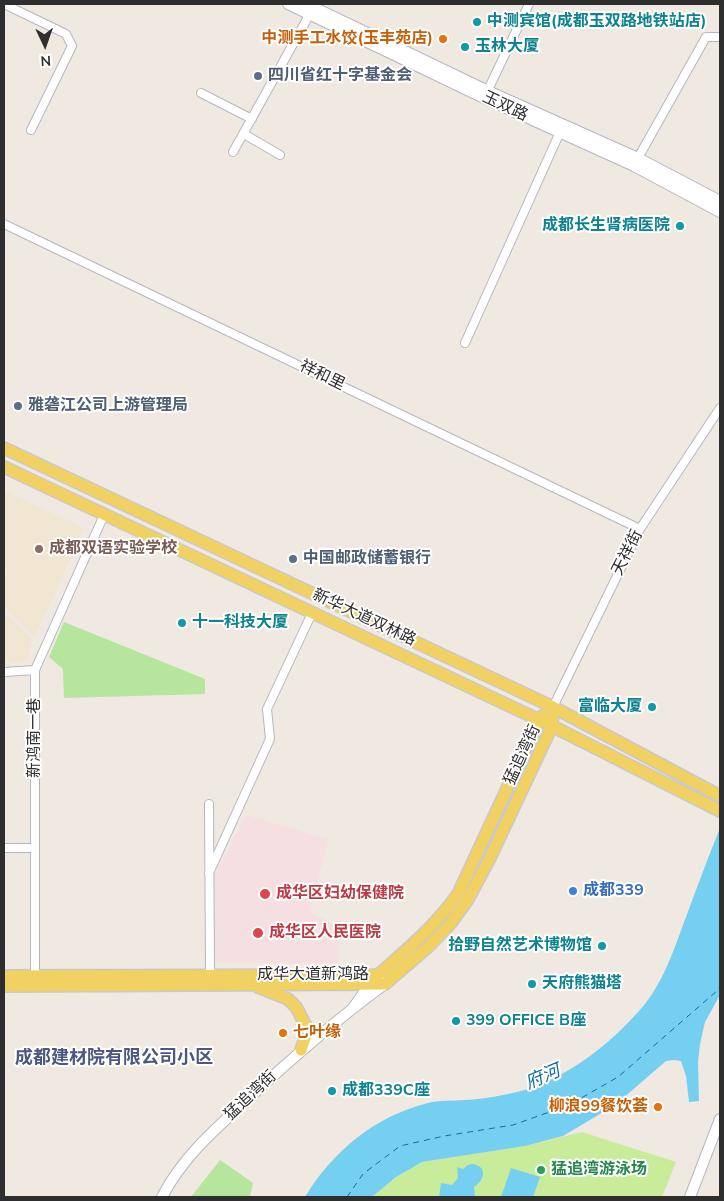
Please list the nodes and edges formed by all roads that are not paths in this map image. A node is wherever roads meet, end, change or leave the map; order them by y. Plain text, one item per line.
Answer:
1 (4, 4) edge
2 (288, 4) edge
3 (529, 4) edge
4 (311, 7) edge
5 (720, 37) edge
6 (201, 93) dead end
7 (486, 94) junction
8 (252, 119) junction
9 (31, 130) dead end
10 (560, 132) junction
11 (244, 134) junction
12 (234, 152) dead end
13 (280, 154) dead end
14 (638, 158) junction
15 (720, 201) edge
16 (720, 212) edge
17 (4, 224) edge
18 (465, 343) dead end
19 (720, 408) edge
20 (4, 448) edge
21 (4, 467) edge
22 (104, 515) junction
23 (640, 529) junction
24 (312, 613) junction
25 (35, 670) junction
26 (4, 672) edge
27 (553, 707) junction
28 (539, 720) junction
29 (552, 726) junction
30 (720, 796) edge
31 (209, 804) dead end
32 (720, 811) edge
33 (4, 848) edge
34 (35, 848) junction
35 (209, 873) junction
36 (210, 975) junction
37 (4, 976) edge
38 (35, 976) junction
39 (382, 979) junction
40 (252, 984) junction
41 (369, 984) junction
42 (4, 986) edge
43 (353, 1008) junction
44 (301, 1050) junction
45 (720, 1119) edge
46 (162, 1197) edge
47 (690, 1197) edge

1 - 9 street
2 - 4 main road, 玉双路
3 - 7 street
4 - 7 main road, 玉双路
4 - 8 street
5 - 14 street
6 - 8 street
7 - 10 main road, 玉双路
7 - 14 main road, 玉双路
8 - 11 street
10 - 16 main road, 玉双路
10 - 18 street
11 - 12 street
11 - 13 street
14 - 15 main road, 玉双路
17 - 23 street, 祥和里
19 - 23 street, 天祥街
20 - 27 main road, 新华大道双林路
21 - 22 main road, 新华大道双林路
22 - 24 main road, 新华大道双林路
22 - 25 street, 新鸿南一巷
23 - 27 street, 天祥街
24 - 28 main road, 新华大道双林路
24 - 35 street
25 - 26 street
25 - 34 street, 新鸿南一巷
27 - 28 main road, 猛追湾街
27 - 29 main road, 猛追湾街
27 - 30 main road, 新华大道双林路
28 - 29 main road, 新华大道双林路
28 - 39 main road, 猛追湾街
29 - 32 main road, 新华大道双林路
29 - 39 main road, 猛追湾街
31 - 35 street
33 - 34 street
34 - 38 street, 新鸿南一巷
35 - 36 street
36 - 38 main road, 成华大道新鸿路
36 - 39 main road, 成华大道新鸿路
37 - 38 main road, 成华大道新鸿路
39 - 41 main road, 成华大道新鸿路
39 - 43 main road, 猛追湾街
40 - 41 main road, 成华大道新鸿路
40 - 42 main road, 成华大道新鸿路
40 - 44 main road
41 - 43 main road, 猛追湾街
43 - 44 main road, 猛追湾街
44 - 46 main road, 猛追湾街
45 - 47 main road

